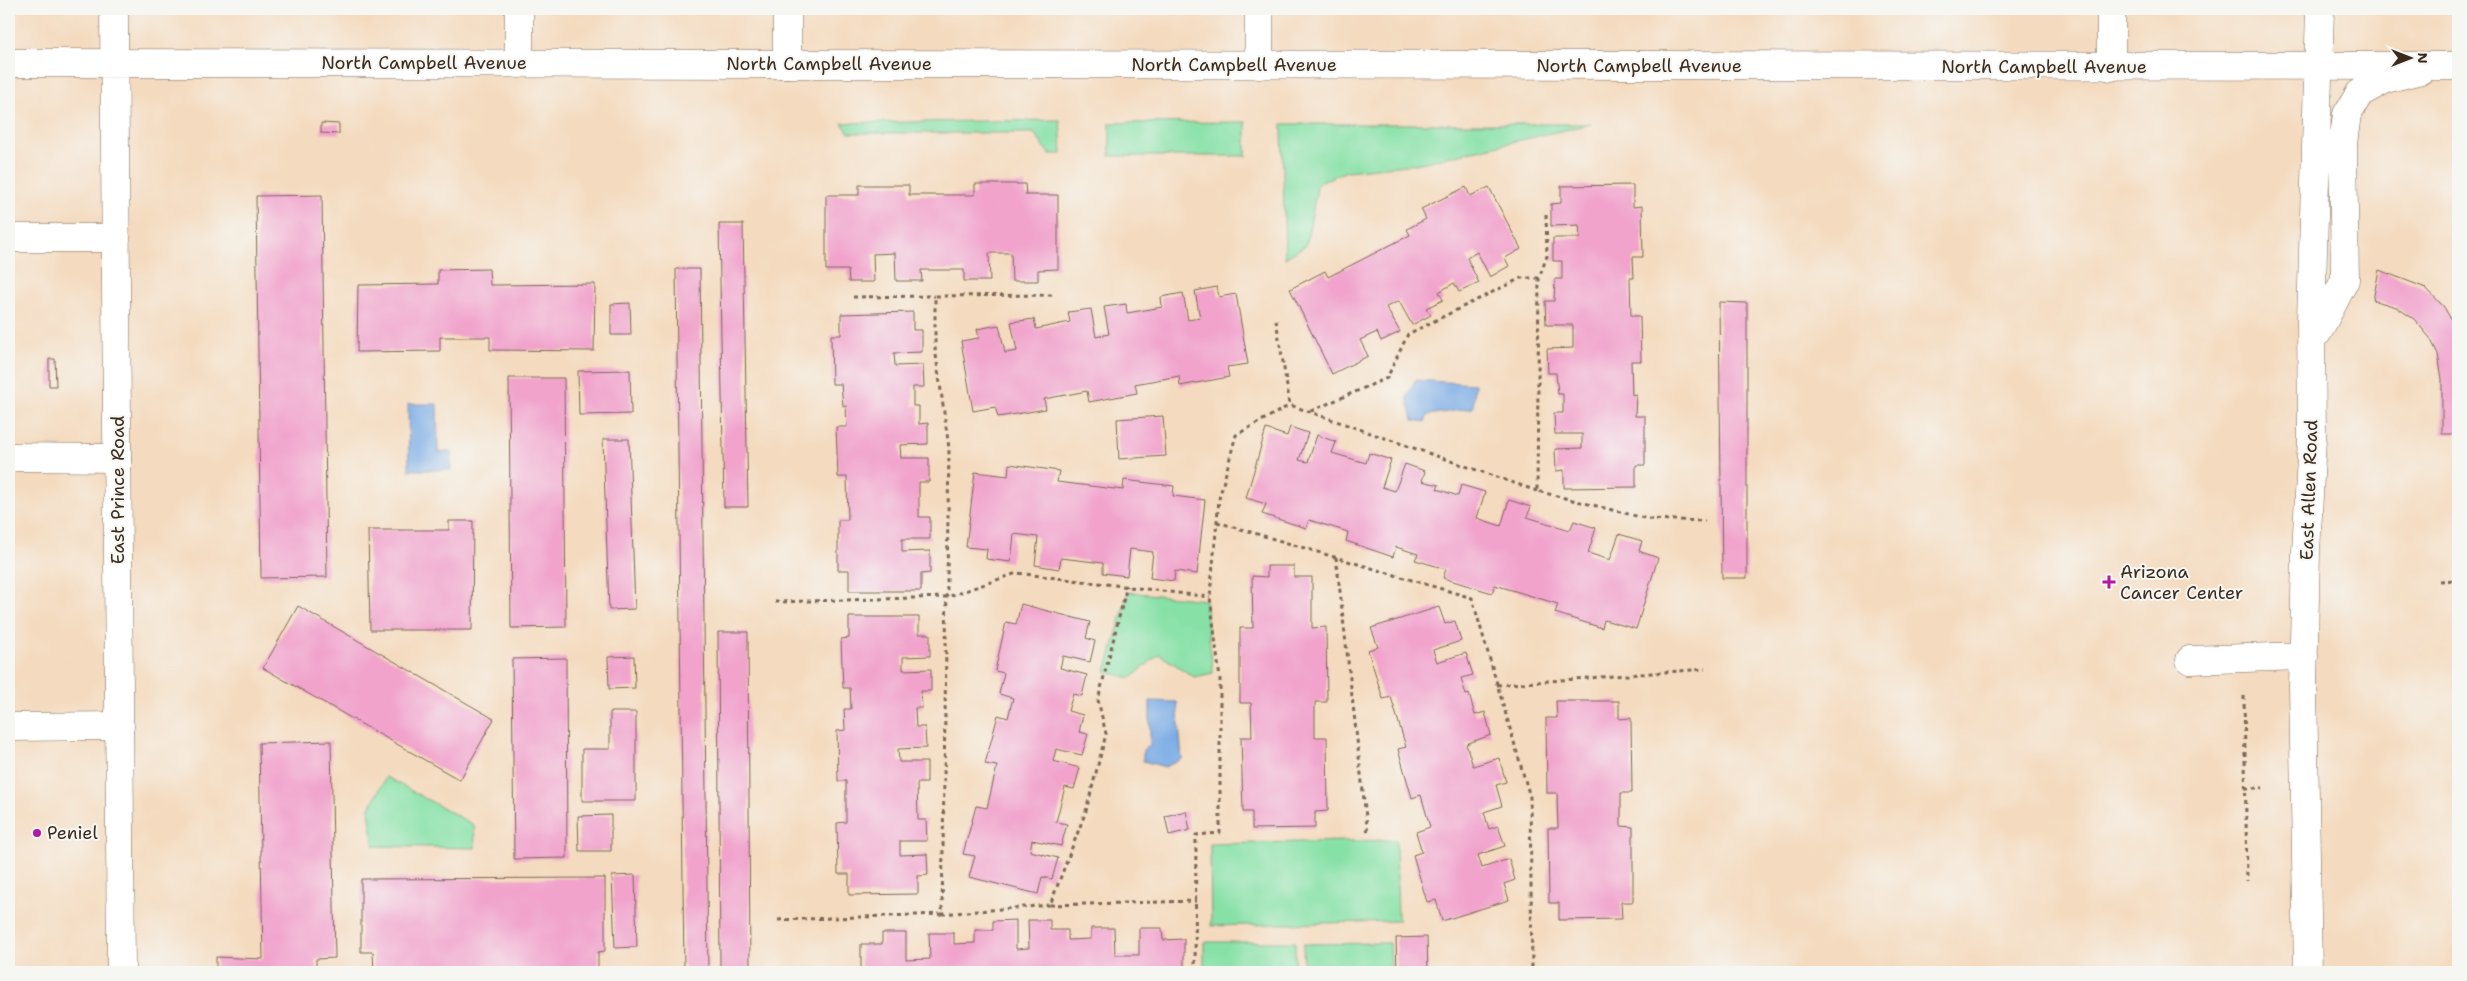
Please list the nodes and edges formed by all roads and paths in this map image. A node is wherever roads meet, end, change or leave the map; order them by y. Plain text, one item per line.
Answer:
1 (114, 9) edge
2 (519, 9) edge
3 (787, 9) edge
4 (1259, 9) edge
5 (2112, 9) edge
6 (2320, 9) edge
7 (9, 63) edge
8 (114, 63) junction
9 (519, 64) junction
10 (787, 64) junction
11 (1260, 65) junction
12 (2112, 67) junction
13 (2445, 67) edge
14 (2319, 68) junction
15 (1546, 215) dead end
16 (9, 238) edge
17 (116, 238) junction
18 (1539, 278) junction
19 (1055, 295) dead end
20 (935, 296) junction
21 (853, 297) dead end
22 (1276, 320) dead end
23 (2318, 332) dead end
24 (1290, 405) junction
25 (1310, 411) junction
26 (9, 457) edge
27 (117, 458) junction
28 (1537, 492) junction
29 (1705, 520) dead end
30 (1217, 522) junction
31 (1336, 557) junction
32 (2458, 580) edge
33 (2440, 581) dead end
34 (1127, 586) junction
35 (947, 597) junction
36 (1210, 597) junction
37 (775, 602) dead end
38 (2304, 656) junction
39 (2190, 660) dead end
40 (1705, 669) dead end
41 (1497, 685) junction
42 (2244, 696) dead end
43 (120, 726) junction
44 (9, 727) edge
45 (2246, 788) junction
46 (2264, 788) dead end
47 (1368, 835) dead end
48 (2247, 881) dead end
49 (1196, 901) junction
50 (1050, 905) junction
51 (942, 914) junction
52 (778, 920) dead end
53 (121, 972) edge
54 (1195, 972) edge
55 (1532, 972) edge
56 (2308, 972) edge

1 - 8 main road, East Prince Road
2 - 9 main road
3 - 10 main road
4 - 11 main road
5 - 12 main road
6 - 14 main road, East Allen Road
7 - 8 main road, North Campbell Avenue
8 - 9 main road, North Campbell Avenue
8 - 17 main road, East Prince Road
9 - 10 main road, North Campbell Avenue
10 - 11 main road, North Campbell Avenue
11 - 12 main road, North Campbell Avenue
12 - 14 main road, North Campbell Avenue
13 - 14 main road, North Campbell Avenue
13 - 23 main road
14 - 38 main road, East Allen Road
15 - 18 path
16 - 17 main road
17 - 27 main road, East Prince Road
18 - 25 path
18 - 28 path
19 - 20 path
20 - 21 path
20 - 35 path
22 - 24 path
24 - 25 path
24 - 30 path
25 - 28 path
26 - 27 main road
27 - 43 main road, East Prince Road
28 - 29 path
30 - 31 path
30 - 36 path
31 - 41 path
31 - 47 path
32 - 33 path
34 - 35 path
34 - 36 path
34 - 50 path
35 - 37 path
35 - 51 path
36 - 49 path
38 - 39 main road
38 - 56 main road, East Allen Road
40 - 41 path
41 - 55 path
42 - 45 path
43 - 44 main road
43 - 53 main road, East Prince Road
45 - 46 path
45 - 48 path
49 - 50 path
49 - 54 path
50 - 51 path
51 - 52 path

